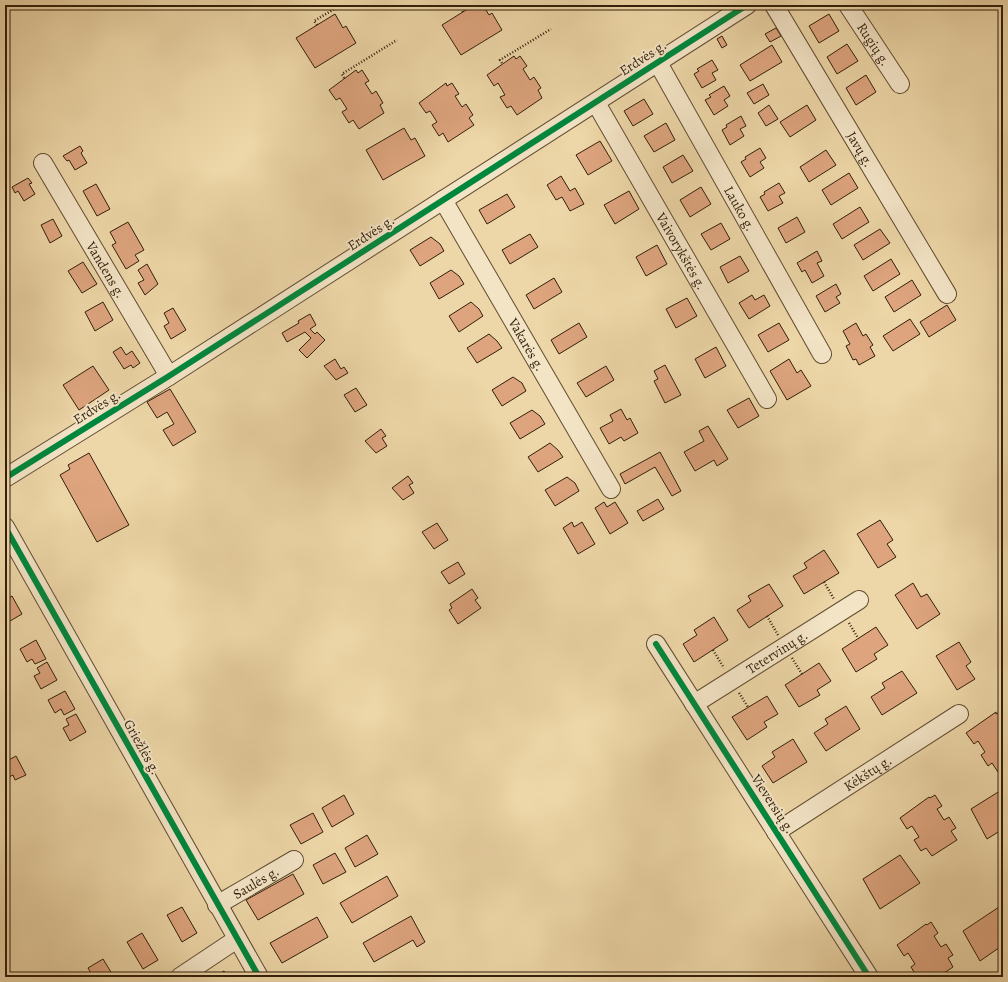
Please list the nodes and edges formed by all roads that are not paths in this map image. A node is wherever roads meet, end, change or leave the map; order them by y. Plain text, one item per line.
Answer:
1 (747, 5) edge
2 (774, 5) edge
3 (848, 5) edge
4 (658, 62) junction
5 (900, 84) dead end
6 (596, 103) junction
7 (43, 163) dead end
8 (443, 200) junction
9 (947, 294) dead end
10 (822, 354) dead end
11 (169, 376) junction
12 (767, 399) dead end
13 (5, 478) edge
14 (611, 489) dead end
15 (5, 527) edge
16 (859, 600) dead end
17 (656, 644) dead end
18 (694, 704) junction
19 (959, 714) dead end
20 (776, 832) junction
21 (294, 860) dead end
22 (217, 905) junction
23 (237, 939) junction
24 (180, 977) edge
25 (259, 977) edge
26 (869, 977) edge

1 - 4 street, Erdvės g.
2 - 9 street, Javų g.
3 - 5 street, Rugių g.
4 - 6 street, Erdvės g.
4 - 10 street, Lauko g.
6 - 8 street, Erdvės g.
6 - 12 street, Vaivorykštės g.
7 - 11 street, Vandens g.
8 - 11 street, Erdvės g.
8 - 14 street, Vakarės g.
11 - 13 street, Erdvės g.
15 - 22 street, Griežlės g.
16 - 18 street, Tetervinų g.
17 - 18 street, Vieversių g.
18 - 20 street, Vieversių g.
19 - 20 street, Kėkštų g.
20 - 26 street, Vieversių g.
21 - 22 street, Saulės g.
22 - 23 street, Griežlės g.
23 - 24 street
23 - 25 street, Griežlės g.

